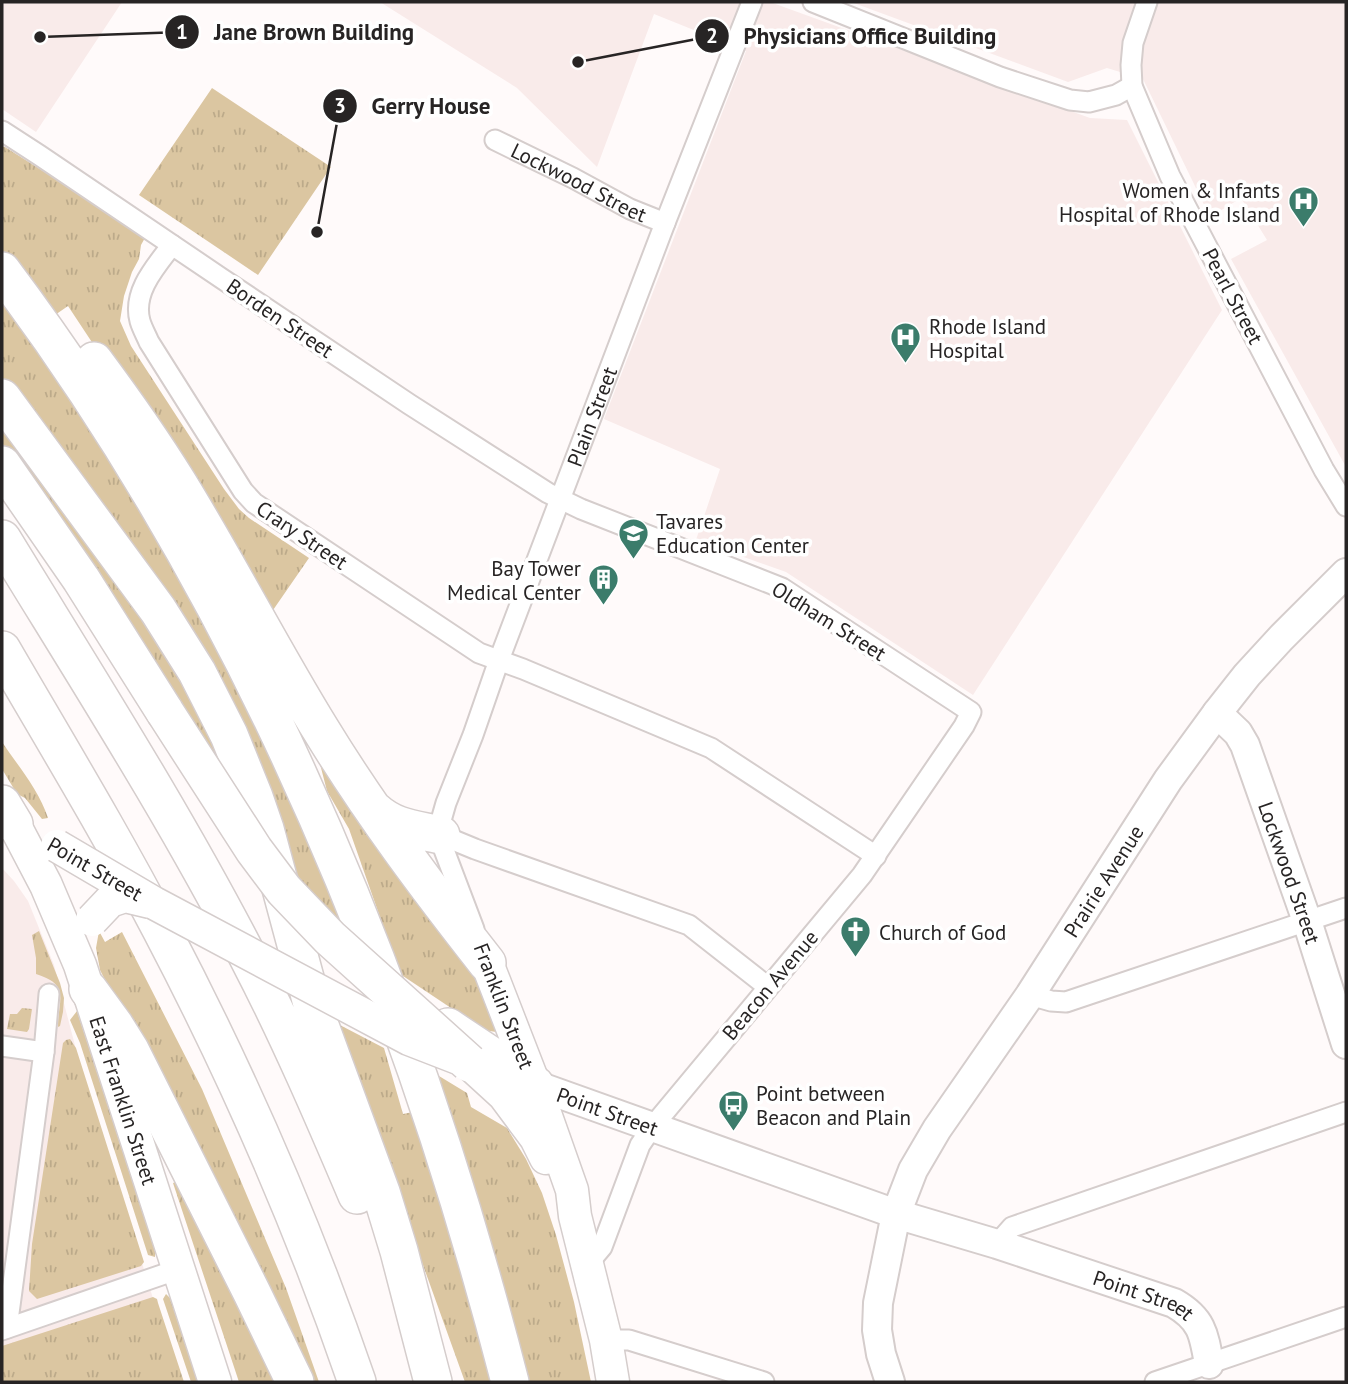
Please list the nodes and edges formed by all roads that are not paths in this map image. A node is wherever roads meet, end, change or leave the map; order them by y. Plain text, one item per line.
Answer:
1 (752, 2) edge
2 (813, 2) edge
3 (1147, 2) edge
4 (1132, 86) junction
5 (2, 131) edge
6 (495, 140) dead end
7 (665, 223) junction
8 (2, 244) edge
9 (172, 245) junction
10 (2, 271) edge
11 (48, 318) junction
12 (4, 403) edge
13 (2, 464) edge
14 (561, 499) junction
15 (1346, 506) edge
16 (2, 539) edge
17 (1346, 573) edge
18 (2, 650) edge
19 (499, 660) junction
20 (971, 712) joint
21 (1217, 713) junction
22 (371, 806) junction
23 (5, 822) edge
24 (440, 835) junction
25 (876, 856) junction
26 (154, 903) junction
27 (1346, 908) edge
28 (1307, 921) junction
29 (487, 963) junction
30 (84, 977) junction
31 (379, 982) junction
32 (768, 987) junction
33 (49, 994) dead end
34 (1030, 995) junction
35 (1346, 1044) edge
36 (2, 1046) edge
37 (44, 1052) junction
38 (469, 1063) junction
39 (535, 1085) junction
40 (1346, 1112) edge
41 (653, 1126) junction
42 (896, 1214) junction
43 (575, 1216) junction
44 (997, 1244) junction
45 (586, 1266) junction
46 (180, 1269) junction
47 (1346, 1317) edge
48 (5, 1329) edge
49 (606, 1340) junction
50 (1212, 1373) edge
51 (215, 1382) edge
52 (295, 1382) edge
53 (357, 1382) edge
54 (431, 1382) edge
55 (510, 1382) edge
56 (613, 1382) edge
57 (764, 1382) edge
58 (890, 1382) edge
59 (1154, 1382) edge

1 - 7 street, Plain Street
2 - 4 street
3 - 4 street
4 - 15 street, Pearl Street
5 - 9 street, Borden Street
6 - 7 street, Lockwood Street
7 - 14 street, Plain Street
8 - 11 highway
9 - 14 street, Borden Street
9 - 19 street, Crary Street
10 - 11 highway
11 - 22 highway
11 - 55 highway
12 - 54 highway
13 - 31 highway, bridge
14 - 19 street, Plain Street
14 - 20 street, Oldham Street
16 - 54 highway
17 - 21 street, Prairie Avenue
18 - 53 highway
19 - 24 street, Plain Street
19 - 25 street, Crary Street
20 - 25 street, Beacon Avenue
21 - 28 street, Lockwood Street
21 - 34 street, Prairie Avenue
22 - 24 highway
22 - 29 highway
23 - 26 main road, Point Street, bridge
23 - 30 main road, East Franklin Street
24 - 29 street, Franklin Street
24 - 32 street
25 - 32 street, Beacon Avenue
26 - 30 main road, bridge
26 - 38 main road, Point Street, bridge
27 - 28 street
28 - 34 street
28 - 35 street, Lockwood Street
29 - 39 main road, Franklin Street
30 - 46 main road, East Franklin Street
30 - 52 highway
31 - 38 highway, bridge
31 - 39 highway, bridge
32 - 41 street, Beacon Avenue
33 - 37 street
34 - 42 street, Prairie Avenue
36 - 37 street
37 - 48 street
38 - 39 main road, Point Street
38 - 43 main road
39 - 41 street, Point Street
39 - 43 main road, Franklin Street
40 - 44 street
41 - 42 street, Point Street
41 - 45 street, Beacon Avenue
42 - 44 street, Point Street
42 - 58 street, Prairie Avenue
43 - 45 main road, Franklin Street
44 - 50 street, Point Street
45 - 49 main road, Franklin Street
46 - 48 street
46 - 51 main road, East Franklin Street
47 - 50 street
49 - 56 main road, Franklin Street
49 - 57 street
50 - 59 street

